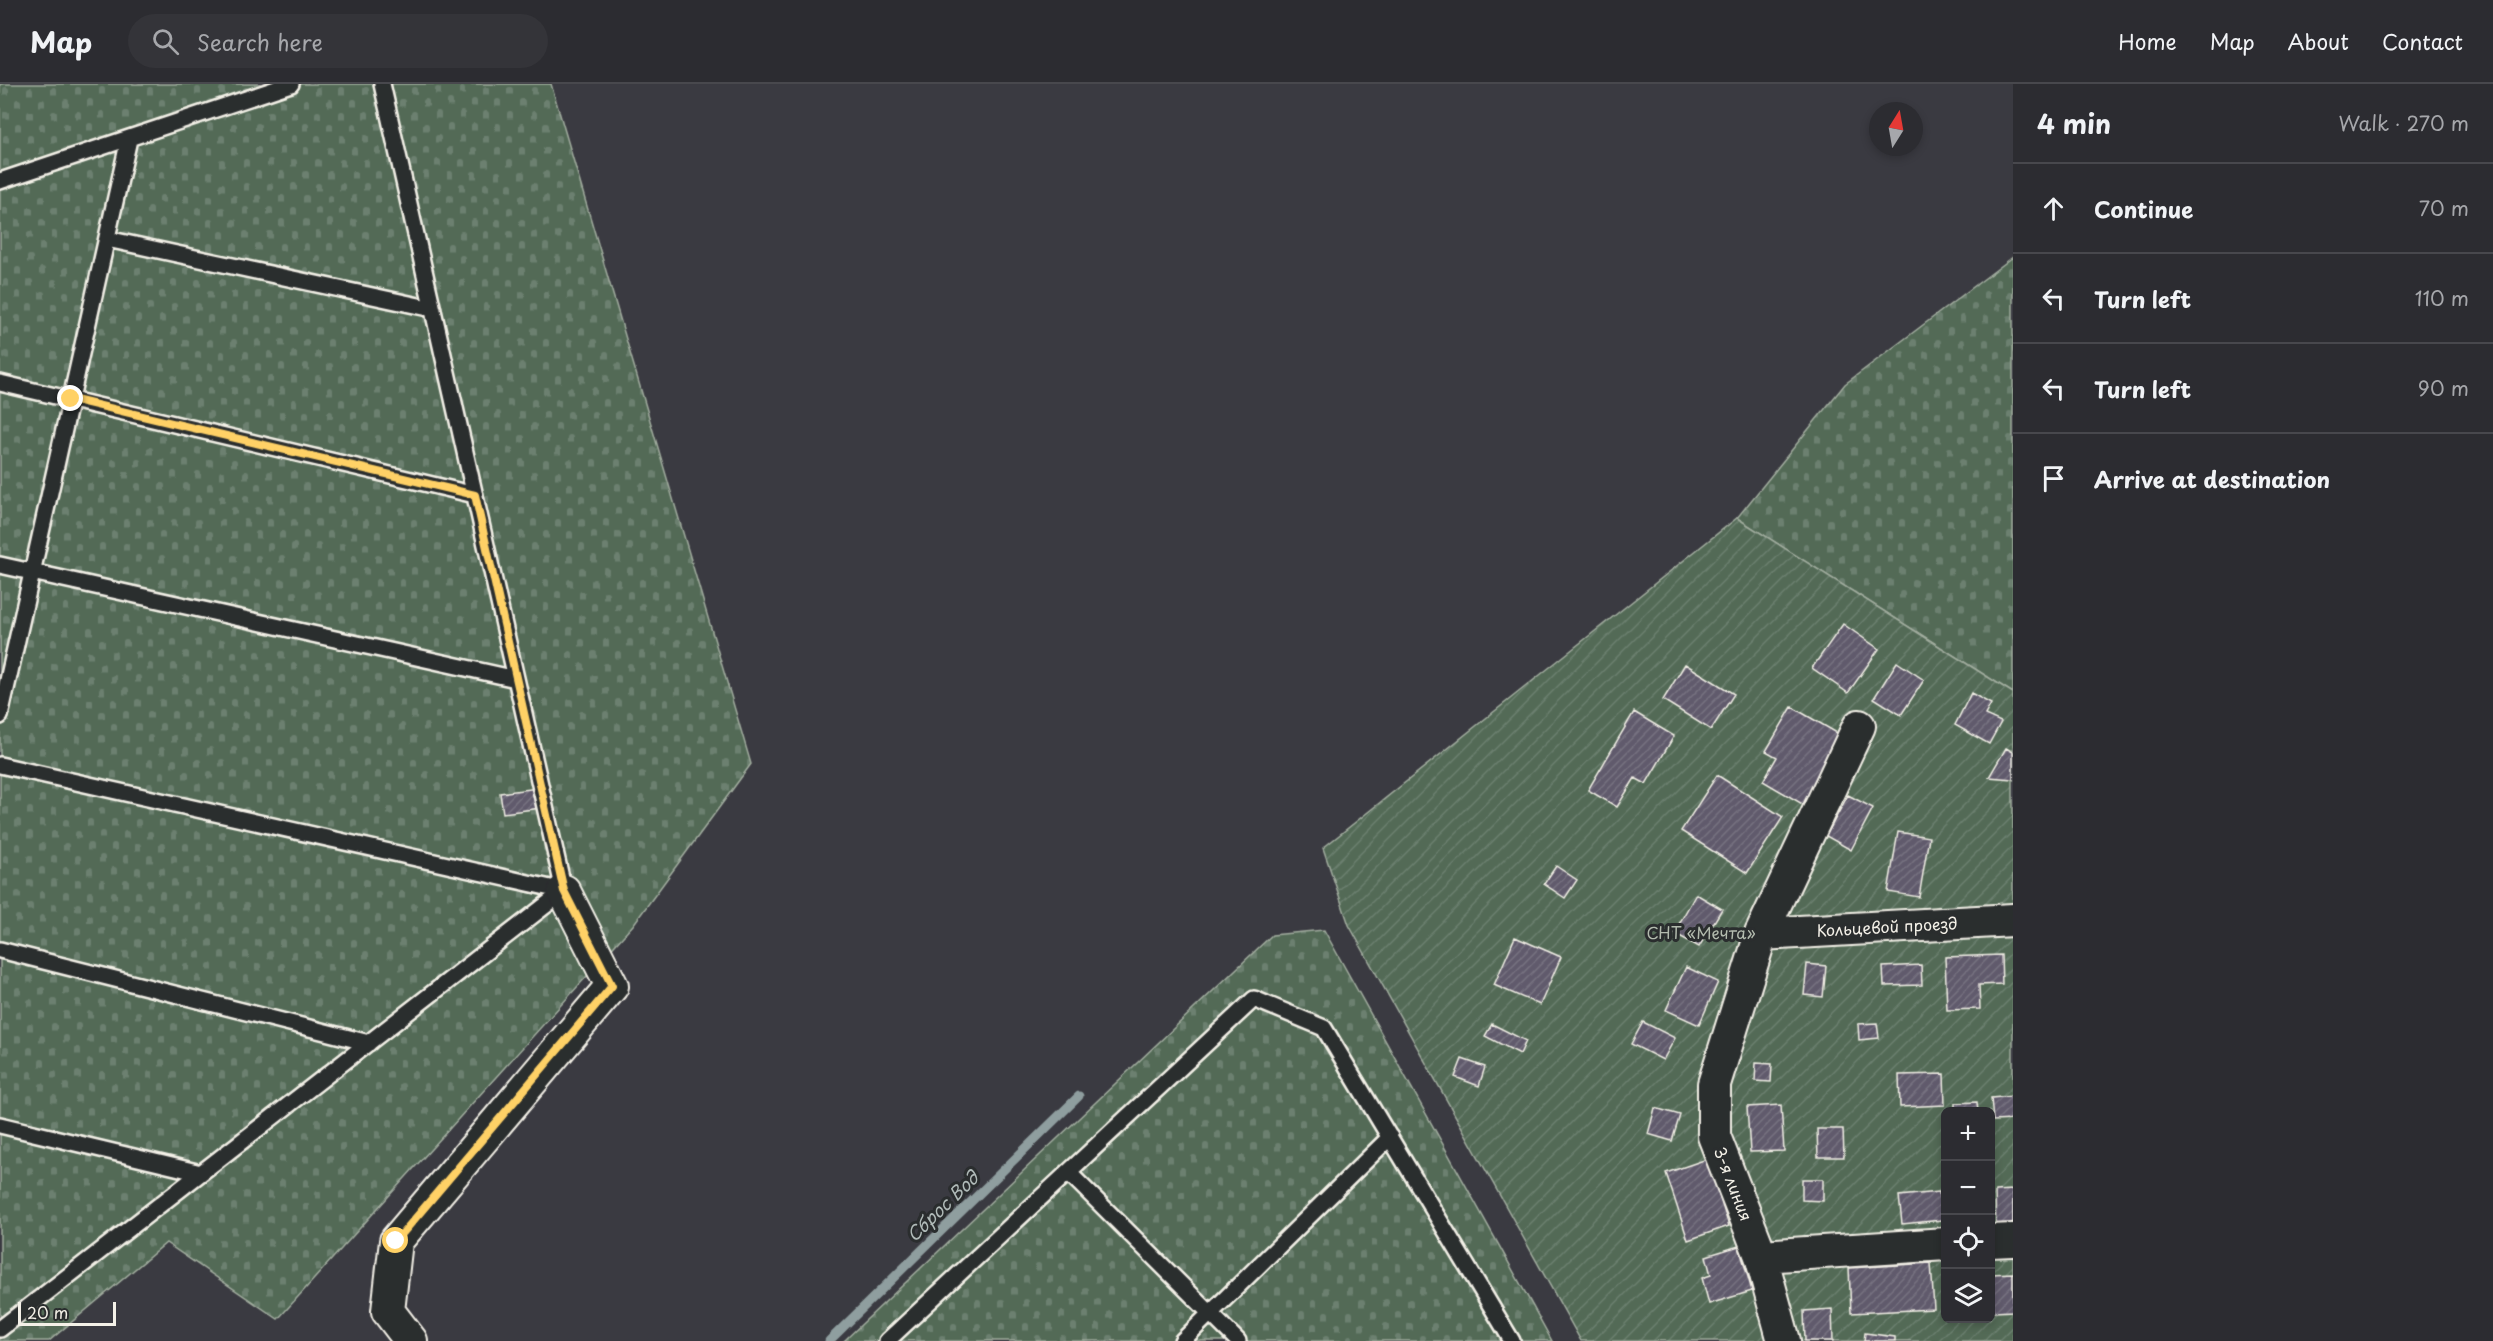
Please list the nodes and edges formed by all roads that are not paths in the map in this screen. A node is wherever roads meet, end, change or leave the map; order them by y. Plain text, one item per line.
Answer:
1 (291, 84) edge
2 (382, 84) edge
3 (129, 139) junction
4 (0, 181) edge
5 (107, 239) junction
6 (433, 309) junction
7 (0, 382) edge
8 (71, 399) junction
9 (475, 495) junction
10 (0, 565) edge
11 (32, 572) junction
12 (516, 678) junction
13 (0, 716) edge
14 (1859, 726) dead end
15 (0, 765) edge
16 (564, 891) junction
17 (2013, 920) edge
18 (1761, 934) junction
19 (0, 950) edge
20 (369, 1043) junction
21 (0, 1125) edge
22 (1390, 1137) junction
23 (1068, 1172) junction
24 (201, 1173) junction
25 (2013, 1240) edge
26 (1995, 1241) edge
27 (1941, 1244) edge
28 (1761, 1256) junction
29 (1210, 1313) junction
30 (0, 1329) edge
31 (411, 1341) edge
32 (887, 1341) edge
33 (1182, 1341) edge
34 (1238, 1341) edge
35 (1512, 1341) edge
36 (1784, 1341) edge

1 - 3 lane
2 - 6 lane
3 - 4 lane
3 - 5 lane
5 - 6 lane
5 - 8 lane
6 - 9 lane
7 - 8 lane
8 - 9 lane
8 - 11 lane
9 - 12 lane
10 - 11 lane
11 - 12 lane
11 - 13 lane
12 - 16 lane
14 - 18 street, 3-я линия
15 - 16 lane
16 - 20 lane
16 - 31 street
17 - 18 street, Кольцевой проезд
18 - 28 street, 3-я линия
19 - 20 lane
20 - 24 lane
21 - 24 lane
22 - 23 lane
22 - 29 lane
22 - 35 lane
23 - 29 lane
23 - 32 lane
24 - 30 lane
25 - 26 street
27 - 28 street
28 - 36 street, 3-я линия
29 - 33 lane
29 - 34 lane

